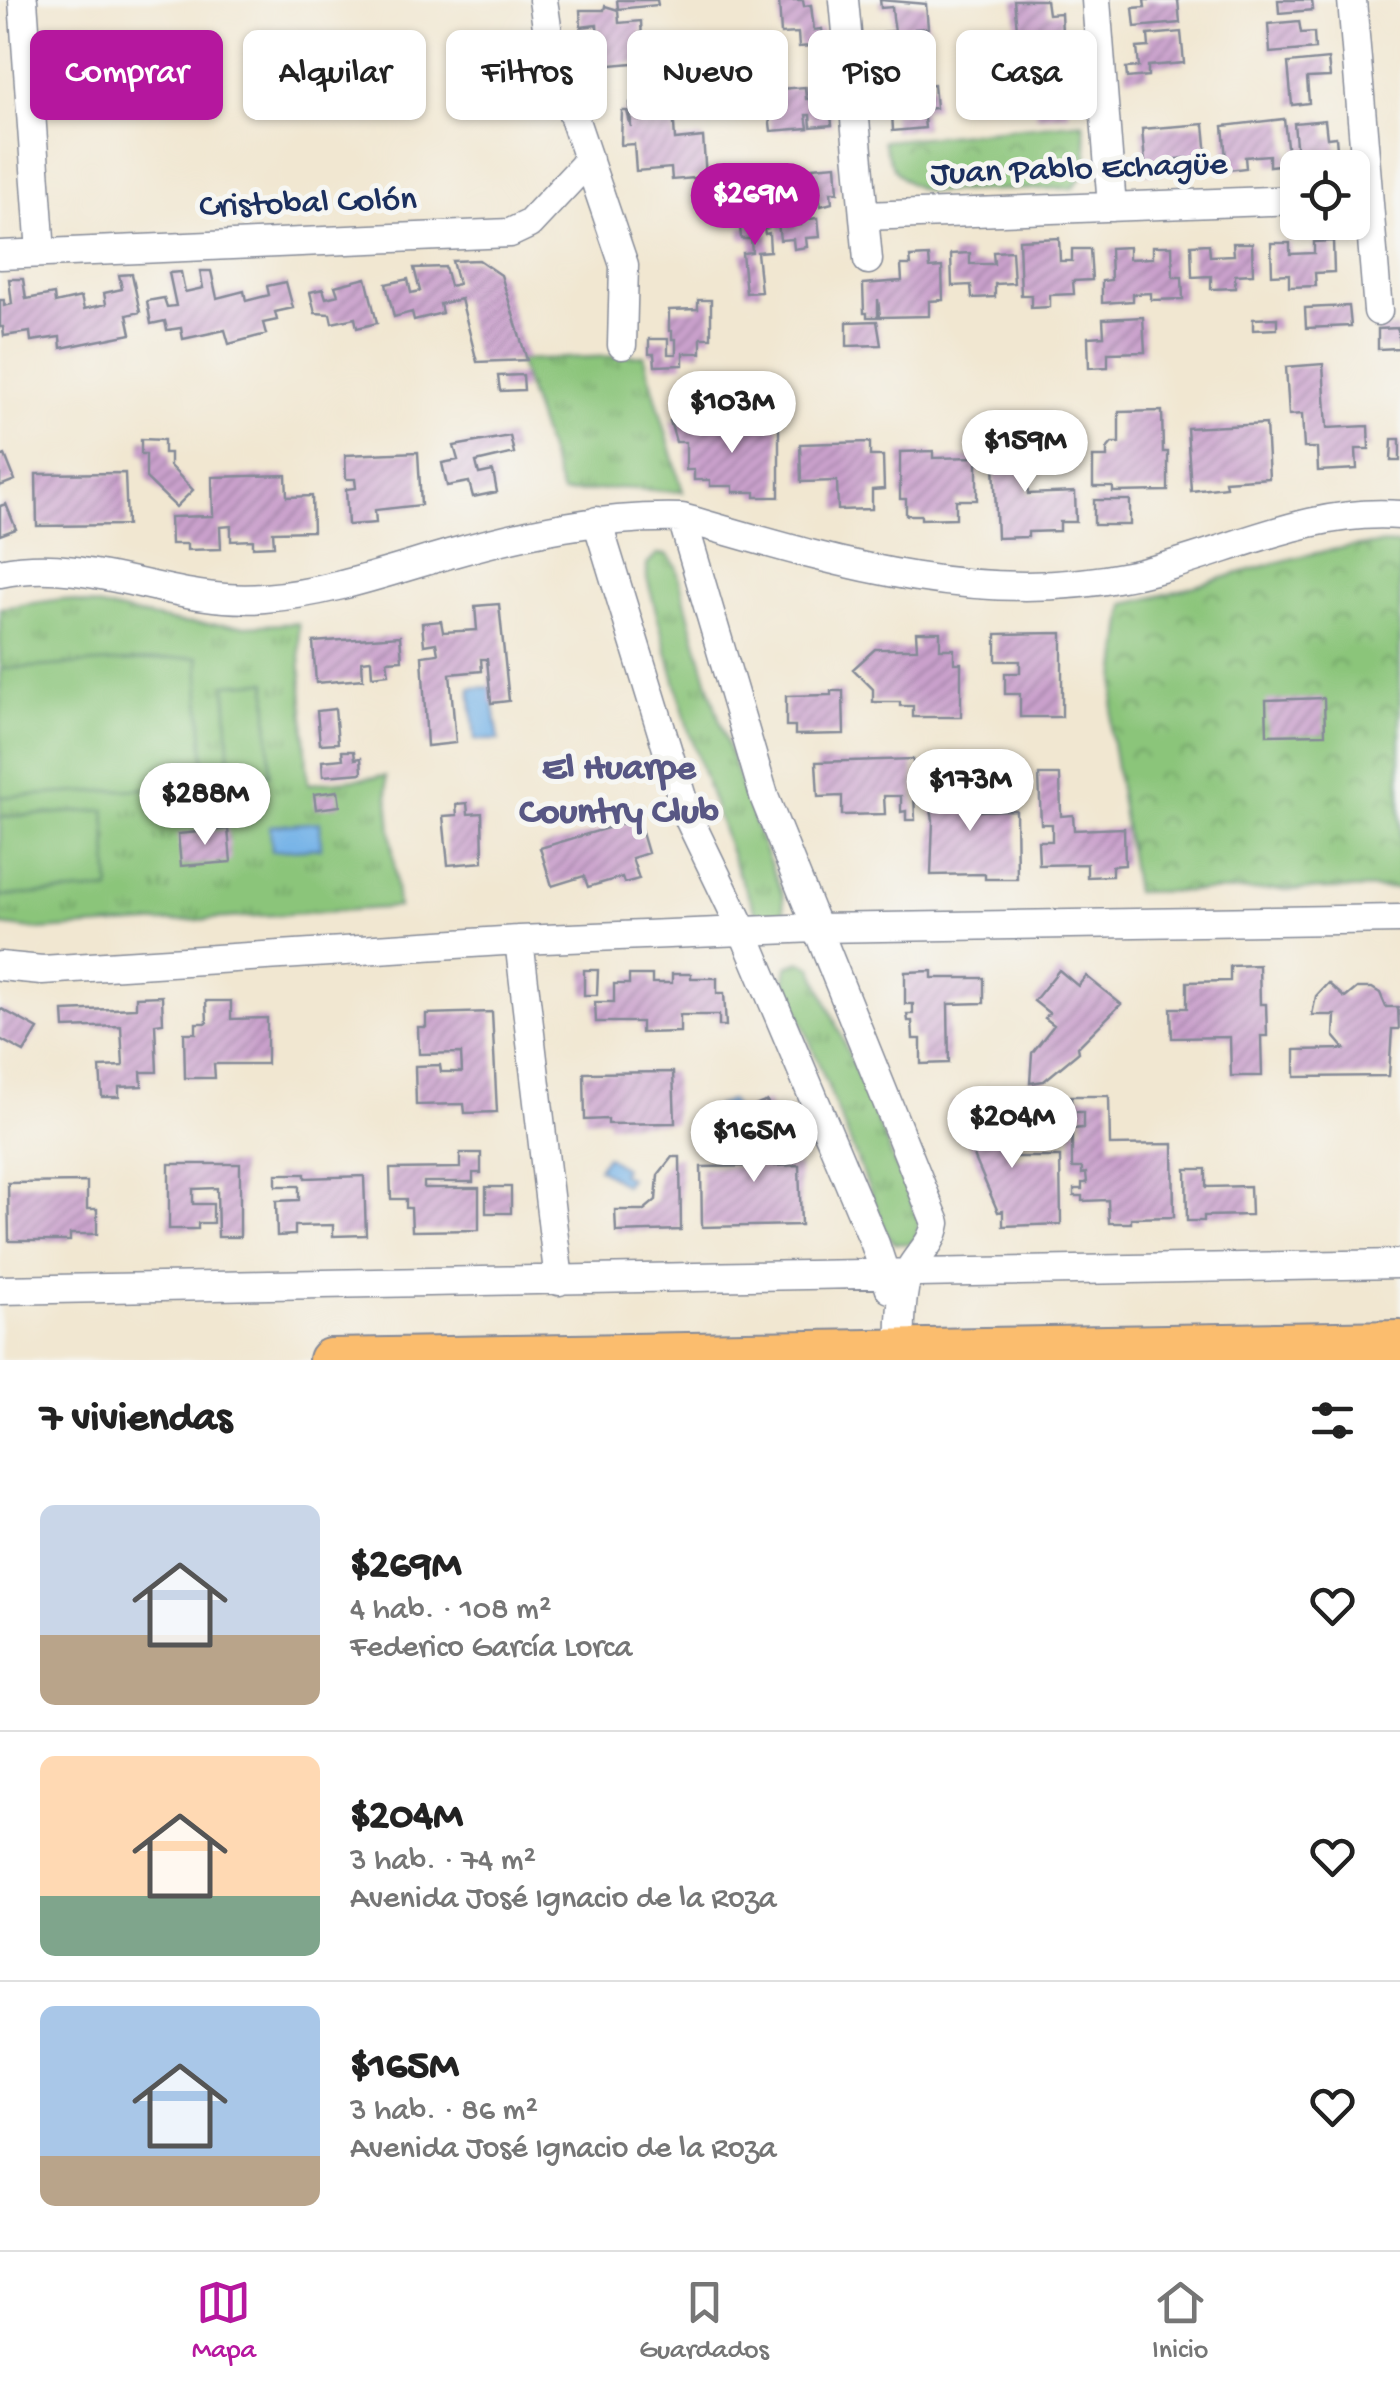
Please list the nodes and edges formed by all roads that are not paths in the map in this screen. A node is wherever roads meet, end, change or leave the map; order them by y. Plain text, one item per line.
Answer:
1 (23, 0) edge
2 (543, 0) edge
3 (844, 0) edge
4 (1096, 0) edge
5 (1352, 0) edge
6 (1358, 150) edge
7 (589, 160) junction
8 (1280, 201) edge
9 (1112, 207) junction
10 (864, 216) junction
11 (1367, 240) edge
12 (41, 253) junction
13 (0, 255) edge
14 (868, 260) dead end
15 (1378, 311) dead end
16 (622, 345) dead end
17 (1400, 515) edge
18 (682, 518) junction
19 (597, 520) junction
20 (0, 573) edge
21 (1400, 919) edge
22 (816, 928) junction
23 (744, 933) junction
24 (518, 940) junction
25 (0, 966) edge
26 (1400, 1264) edge
27 (897, 1273) junction
28 (559, 1281) junction
29 (0, 1290) edge
30 (901, 1334) junction
31 (1400, 1342) edge
32 (330, 1360) edge

1 - 12 street
2 - 7 street
3 - 10 street
4 - 9 street
5 - 6 street
7 - 12 street, Cristobal Colón
7 - 16 street
8 - 9 street, Juan Pablo Echagüe
9 - 10 street, Juan Pablo Echagüe
10 - 14 street
11 - 15 street
12 - 13 street, Cristobal Colón
17 - 18 street
18 - 19 street
18 - 22 street
19 - 20 street
19 - 23 street
21 - 22 street
22 - 23 street
22 - 27 street
23 - 24 street
23 - 27 street
24 - 25 street
24 - 28 street
26 - 27 street
27 - 28 street
27 - 30 street
28 - 29 street
30 - 31 main road
30 - 32 main road

